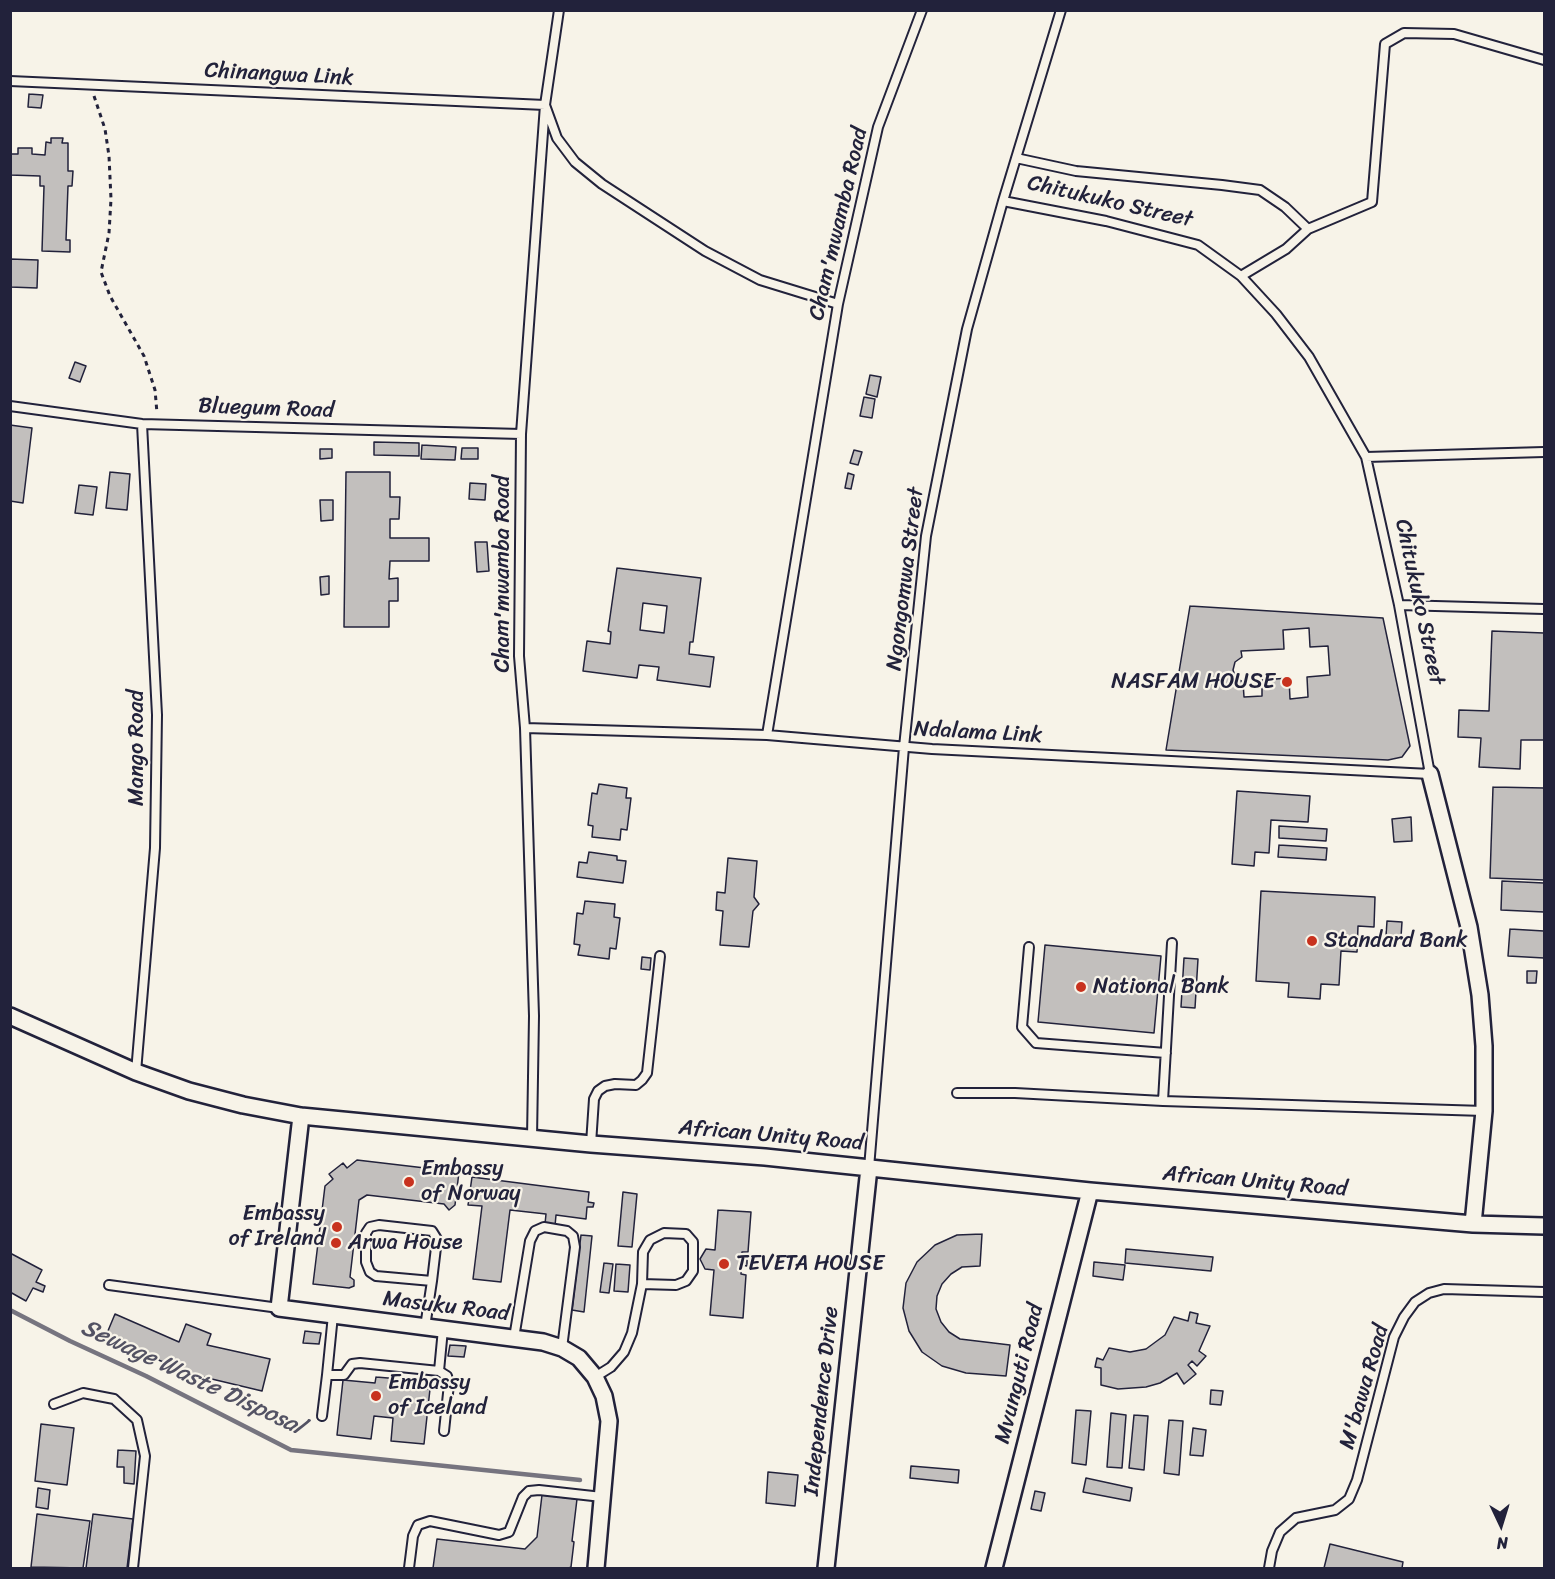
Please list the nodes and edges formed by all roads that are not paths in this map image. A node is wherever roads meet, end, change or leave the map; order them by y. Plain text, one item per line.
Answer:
1 (559, 10) edge
2 (922, 10) edge
3 (1061, 10) edge
4 (1545, 60) edge
5 (10, 81) edge
6 (545, 105) junction
7 (1016, 158) junction
8 (1003, 201) junction
9 (1308, 229) junction
10 (1241, 276) junction
11 (838, 304) junction
12 (10, 406) edge
13 (142, 424) junction
14 (521, 434) junction
15 (1545, 452) edge
16 (1366, 457) junction
17 (1399, 605) junction
18 (1545, 609) edge
19 (525, 728) junction
20 (767, 735) junction
21 (904, 747) junction
22 (1430, 774) junction
23 (1172, 943) dead end
24 (1029, 947) dead end
25 (660, 956) dead end
26 (10, 1016) edge
27 (1166, 1053) junction
28 (136, 1072) junction
29 (957, 1094) dead end
30 (1162, 1101) junction
31 (1484, 1111) junction
32 (301, 1116) junction
33 (532, 1138) junction
34 (591, 1144) junction
35 (869, 1168) junction
36 (1090, 1191) junction
37 (1473, 1224) junction
38 (1545, 1226) edge
39 (432, 1281) junction
40 (642, 1284) junction
41 (109, 1285) dead end
42 (1545, 1292) edge
43 (279, 1308) junction
44 (333, 1315) junction
45 (425, 1327) junction
46 (443, 1329) junction
47 (514, 1338) junction
48 (562, 1348) junction
49 (439, 1371) junction
50 (327, 1375) junction
51 (595, 1377) junction
52 (54, 1404) dead end
53 (322, 1416) dead end
54 (444, 1431) dead end
55 (602, 1497) junction
56 (133, 1569) edge
57 (409, 1569) edge
58 (596, 1569) edge
59 (826, 1569) edge
60 (994, 1569) edge
61 (1269, 1569) edge

1 - 6 lane, Cham'mwamba Road
2 - 11 lane, Cham'mwamba Road
3 - 7 lane, Ngongomwa Street
4 - 9 lane
5 - 6 lane, Chinangwa Link
6 - 11 lane
6 - 14 lane, Cham'mwamba Road
7 - 8 lane, Ngongomwa Street
7 - 9 lane
8 - 10 lane, Chitukuko Street
8 - 21 lane, Ngongomwa Street
9 - 10 lane
10 - 16 lane, Chitukuko Street
11 - 20 lane, Cham'mwamba Road
12 - 13 lane, Bluegum Road
13 - 14 lane, Bluegum Road
13 - 28 lane, Mango Road
14 - 19 lane, Cham'mwamba Road
15 - 16 lane
16 - 17 lane, Chitukuko Street
17 - 18 lane
17 - 22 lane, Chitukuko Street
19 - 20 lane, Ndalama Link
19 - 33 lane, Cham'mwamba Road
20 - 21 lane, Ndalama Link
21 - 22 lane, Ndalama Link
21 - 35 lane, Ngongomwa Street
22 - 31 street, Chitukuko Street
23 - 27 lane
24 - 27 lane
25 - 34 lane
26 - 28 street, African Unity Road
27 - 30 lane
28 - 32 street, African Unity Road
29 - 30 lane
30 - 31 lane
31 - 37 street, Chitukuko Street
32 - 33 street, African Unity Road
32 - 43 street
33 - 34 street, African Unity Road
34 - 35 street, African Unity Road
35 - 36 street, African Unity Road
35 - 59 street, Independence Drive
36 - 37 street, African Unity Road
36 - 60 street, Mvunguti Road
37 - 38 street, African Unity Road
39 - 39 lane
39 - 45 lane
40 - 40 lane
40 - 51 lane
41 - 43 lane
42 - 61 lane, M'bawa Road
43 - 44 street, Masuku Road
44 - 45 street, Masuku Road
44 - 50 lane
45 - 46 street, Masuku Road
46 - 47 street, Masuku Road
46 - 49 lane
47 - 48 street, Masuku Road
47 - 48 lane
48 - 51 street, Masuku Road
49 - 50 lane
49 - 54 lane
50 - 53 lane
51 - 55 street, Masuku Road
52 - 56 lane
55 - 57 lane
55 - 58 street, Masuku Road

